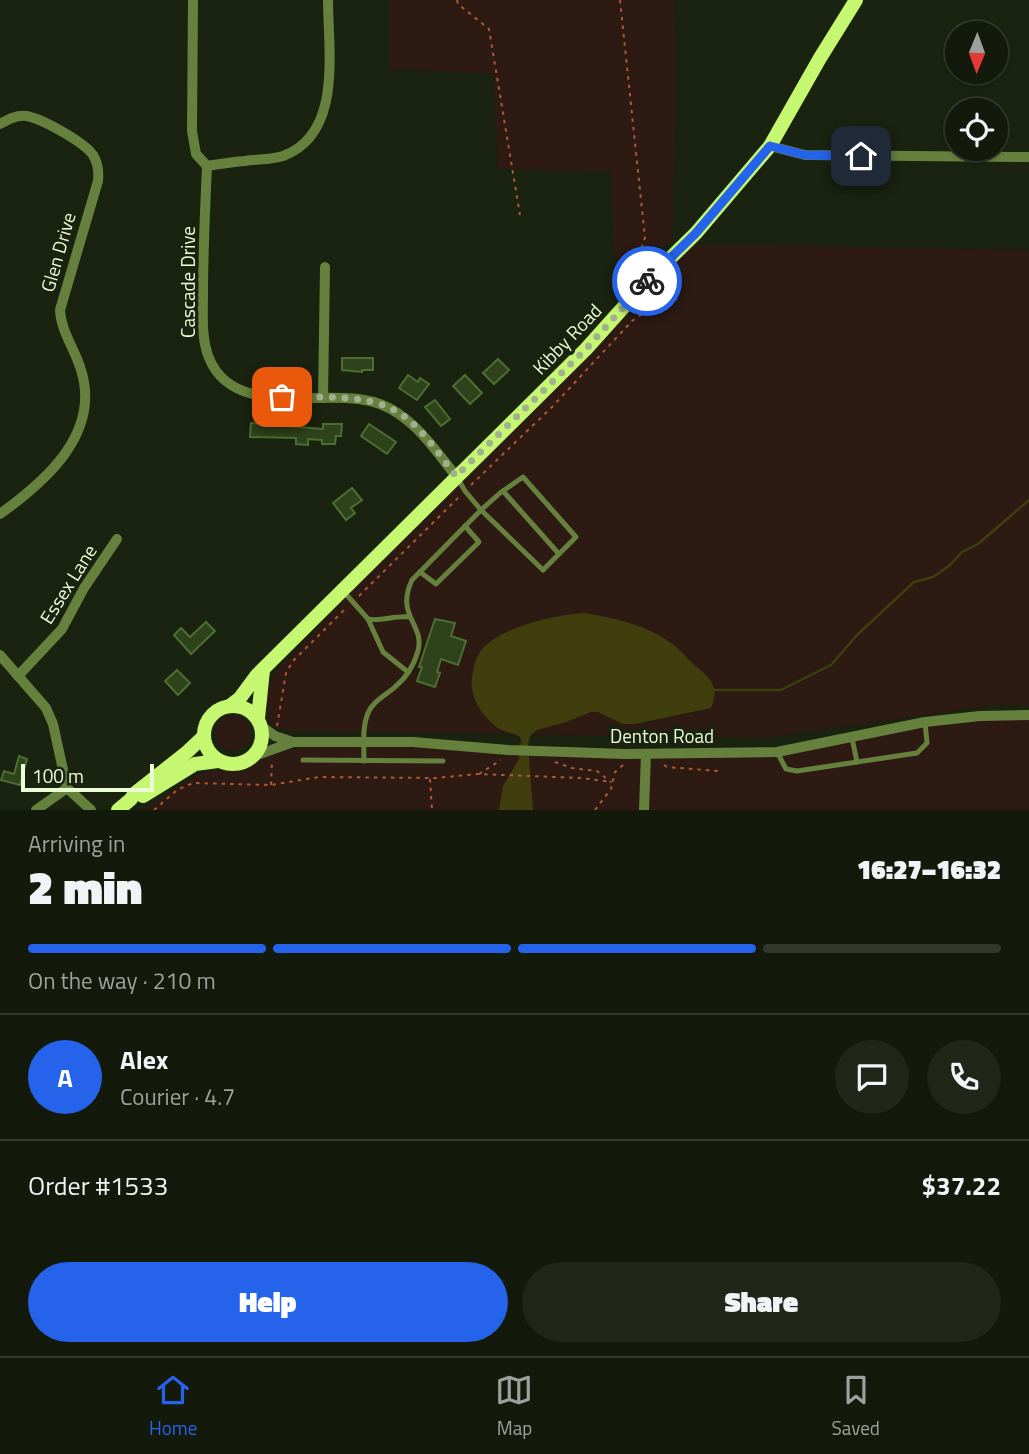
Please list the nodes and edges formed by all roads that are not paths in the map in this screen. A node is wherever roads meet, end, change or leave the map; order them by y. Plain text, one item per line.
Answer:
1 (193, 0) edge
2 (328, 0) edge
3 (856, 0) edge
4 (0, 124) edge
5 (770, 146) junction
6 (1029, 157) edge
7 (207, 166) junction
8 (325, 267) dead end
9 (323, 398) junction
10 (456, 476) junction
11 (503, 491) junction
12 (481, 510) junction
13 (0, 514) edge
14 (465, 526) junction
15 (117, 539) dead end
16 (559, 554) junction
17 (420, 572) junction
18 (342, 589) junction
19 (409, 617) junction
20 (368, 619) junction
21 (0, 656) edge
22 (263, 670) junction
23 (408, 672) junction
24 (18, 676) junction
25 (231, 705) junction
26 (1029, 715) edge
27 (260, 722) junction
28 (925, 722) junction
29 (203, 737) junction
30 (852, 737) junction
31 (293, 742) junction
32 (364, 742) junction
33 (777, 752) junction
34 (646, 754) junction
35 (252, 757) junction
36 (303, 760) dead end
37 (218, 761) junction
38 (364, 761) junction
39 (443, 761) dead end
40 (857, 762) junction
41 (67, 788) junction
42 (131, 799) junction
43 (36, 810) edge
44 (91, 810) edge
45 (118, 810) edge
46 (644, 810) edge

1 - 7 street, Cascade Drive
2 - 7 street
3 - 5 main road, Kibby Road
4 - 13 street, Glen Drive
5 - 6 street
5 - 10 main road, Kibby Road
7 - 9 street, Cascade Drive
8 - 9 street
9 - 10 street, Cascade Drive
10 - 12 lane
10 - 18 main road, Kibby Road
11 - 12 lane
11 - 16 lane
11 - 16 lane
12 - 14 lane
12 - 16 lane
14 - 17 lane
14 - 17 lane
15 - 24 street, Essex Lane
17 - 19 lane
18 - 20 lane
18 - 22 main road, Kibby Road
19 - 20 lane
19 - 23 lane
20 - 23 lane
21 - 24 street
22 - 25 main road, Kibby Road
22 - 27 main road
23 - 32 lane
24 - 41 street
25 - 27 main road
25 - 29 main road
26 - 28 street, Denton Road
27 - 31 street, Denton Road
27 - 35 main road
28 - 30 street, Denton Road
28 - 40 lane
29 - 37 main road
29 - 42 main road
30 - 33 street, Denton Road
30 - 40 lane
31 - 32 street, Denton Road
31 - 35 street, Denton Road
32 - 34 street, Denton Road
32 - 38 lane
33 - 34 street, Denton Road
33 - 40 lane
34 - 46 street
35 - 37 main road
36 - 38 lane
37 - 42 main road
38 - 39 lane
41 - 43 street
41 - 44 street
42 - 45 main road

